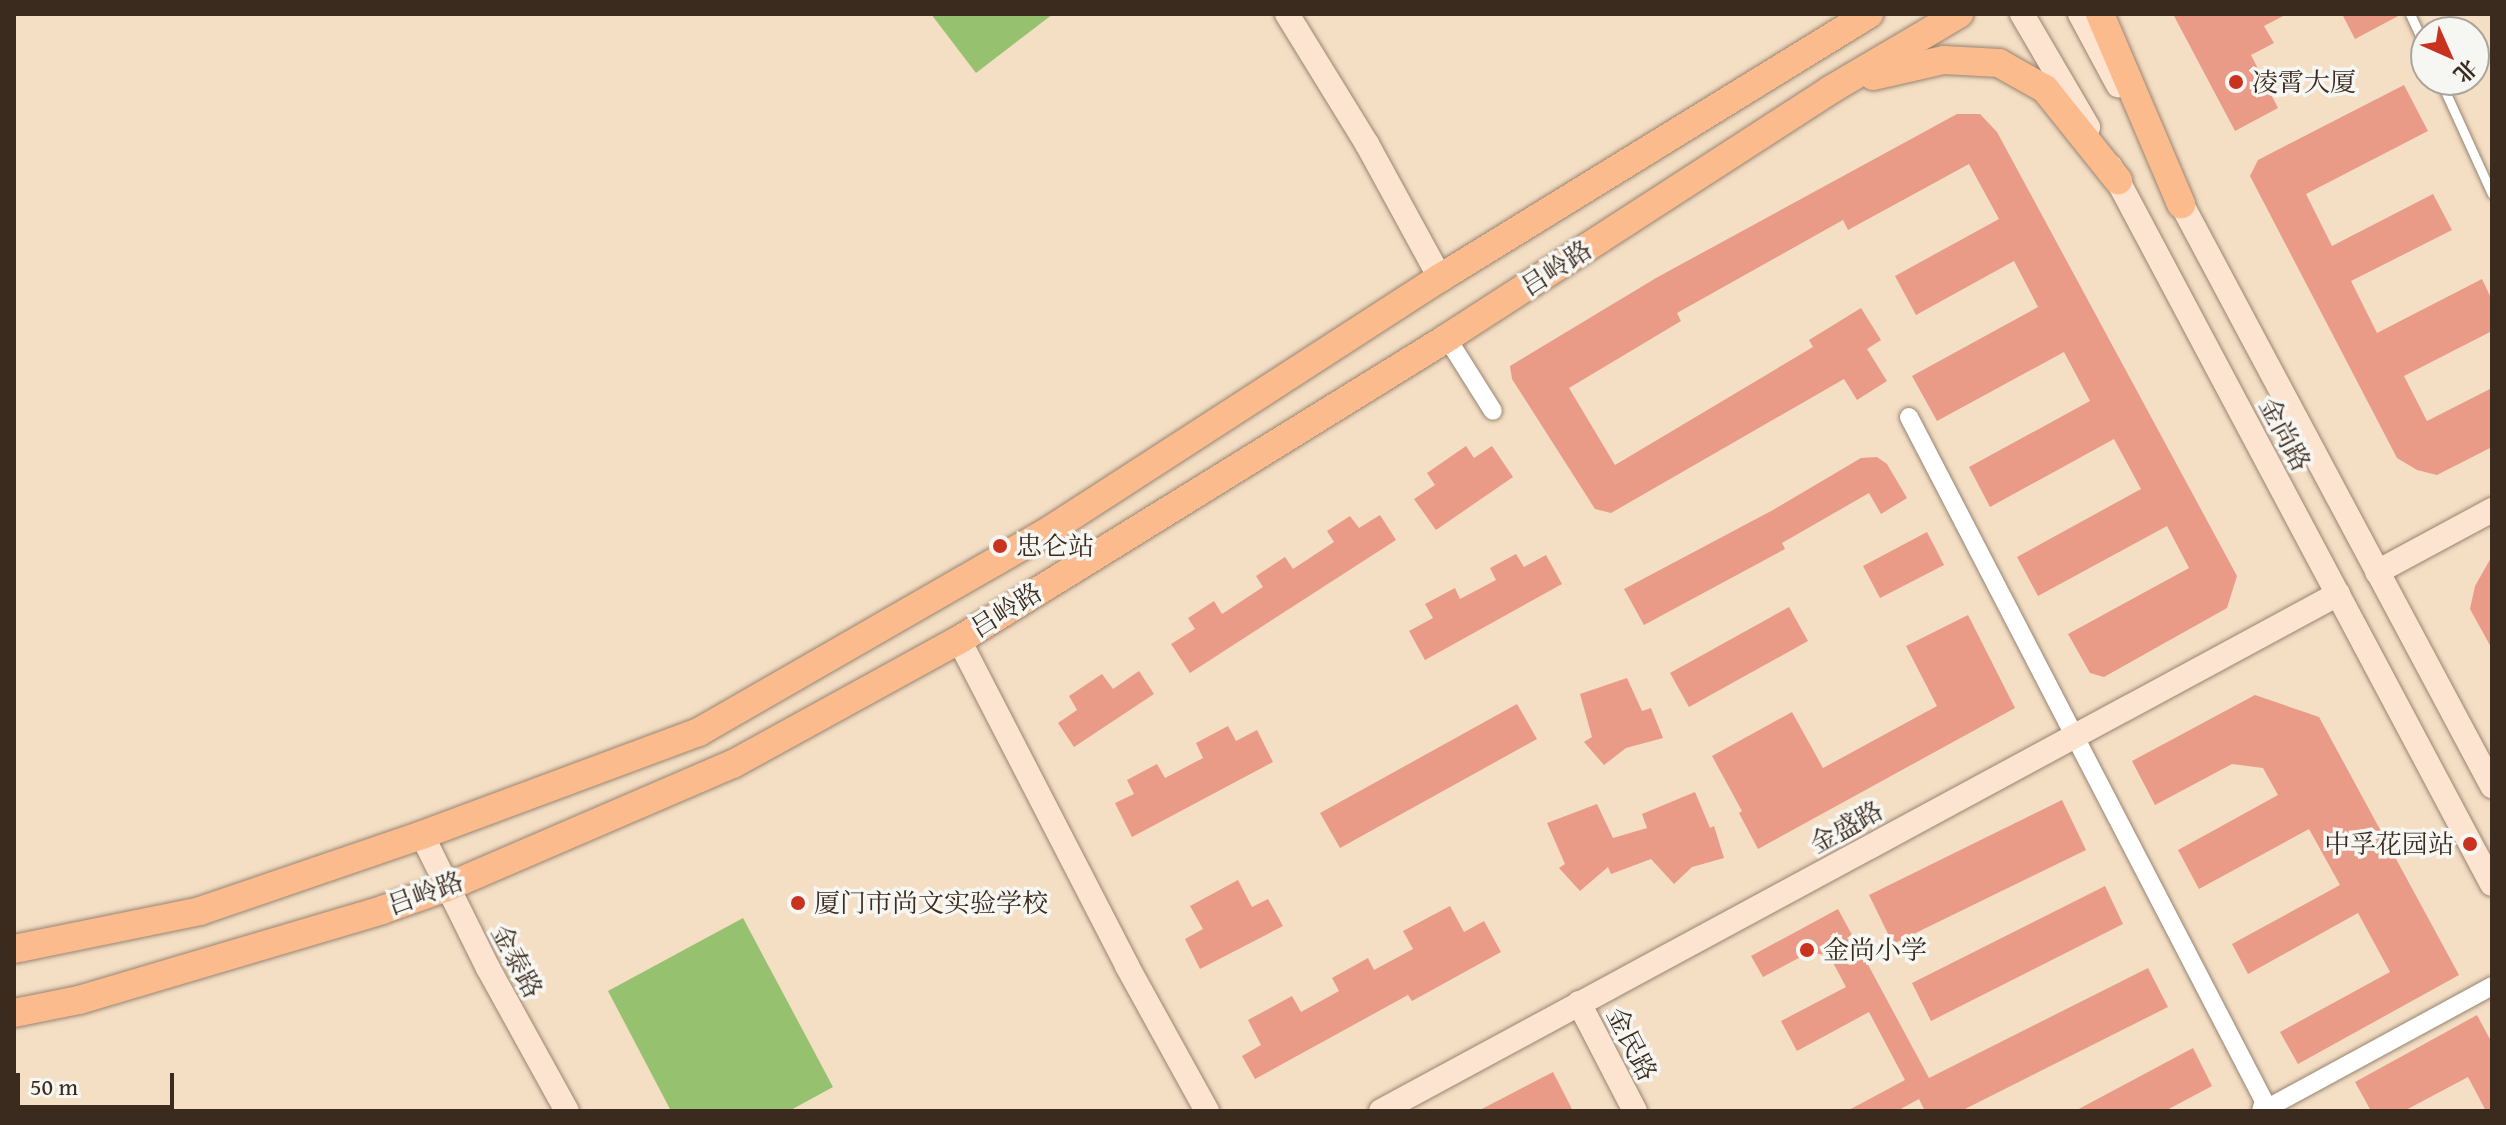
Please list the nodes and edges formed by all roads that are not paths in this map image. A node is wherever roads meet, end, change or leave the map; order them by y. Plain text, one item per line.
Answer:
1 (1287, 14) edge
2 (1843, 14) edge
3 (1869, 14) edge
4 (1959, 14) edge
5 (2022, 14) edge
6 (2080, 14) edge
7 (2100, 14) edge
8 (1813, 46) junction
9 (1830, 90) junction
10 (2447, 96) edge
11 (2118, 180) junction
12 (2492, 194) edge
13 (2181, 204) junction
14 (1440, 278) junction
15 (1447, 338) junction
16 (1493, 411) dead end
17 (1909, 417) dead end
18 (2492, 510) edge
19 (2377, 572) junction
20 (2338, 594) junction
21 (959, 640) junction
22 (2074, 735) junction
23 (2492, 786) edge
24 (422, 835) junction
25 (2492, 884) edge
26 (447, 887) junction
27 (14, 949) edge
28 (2492, 986) edge
29 (1579, 1003) junction
30 (14, 1013) edge
31 (567, 1111) edge
32 (1207, 1111) edge
33 (1381, 1111) edge
34 (1635, 1111) edge
35 (2262, 1111) edge

1 - 14 street
2 - 8 main road
3 - 8 main road, 吕岭路
4 - 9 main road, 吕岭路
5 - 11 street, 金尚路
6 - 13 street, 金尚路
7 - 13 main road
8 - 14 main road, 吕岭路
9 - 11 main road
9 - 15 main road, 吕岭路
10 - 12 lane
11 - 20 street, 金尚路
13 - 19 street, 金尚路
14 - 24 main road, 吕岭路
15 - 16 street
15 - 21 main road, 吕岭路
17 - 22 street
18 - 19 street
19 - 23 street, 金尚路
20 - 22 street, 金盛路
20 - 25 street, 金尚路
21 - 26 main road, 吕岭路
21 - 32 street
22 - 29 street, 金盛路
22 - 35 street
24 - 26 street, 金泰路
24 - 27 main road, 吕岭路
26 - 30 main road, 吕岭路
26 - 31 street, 金泰路
28 - 35 street
29 - 33 street, 金盛路
29 - 34 street, 金民路

